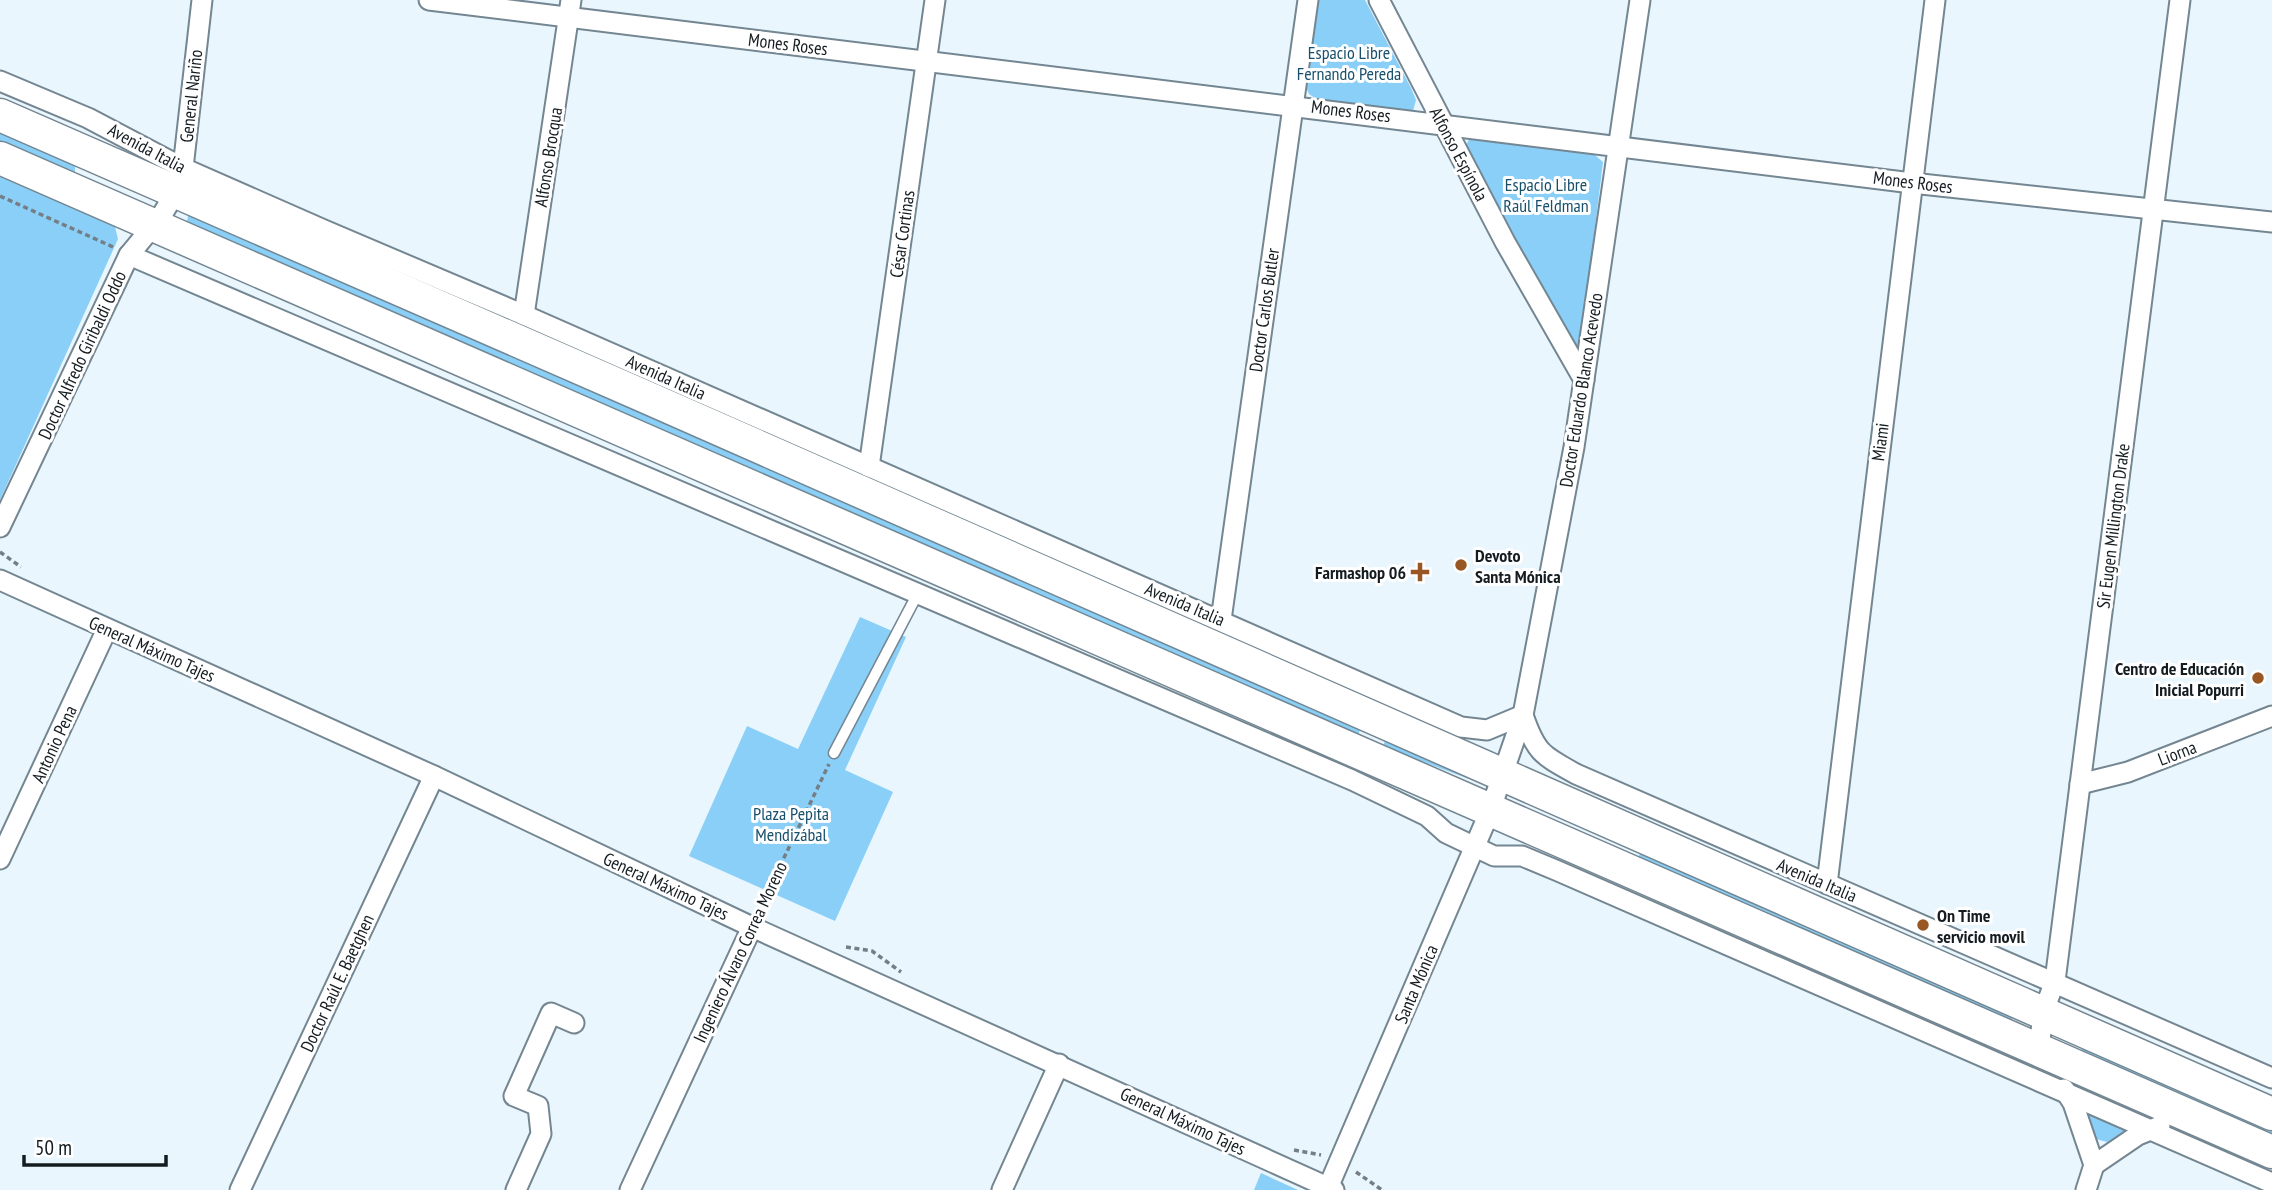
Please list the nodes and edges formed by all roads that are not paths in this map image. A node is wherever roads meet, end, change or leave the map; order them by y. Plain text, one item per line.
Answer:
1 (202, 0) edge
2 (429, 0) edge
3 (934, 0) edge
4 (1308, 0) edge
5 (1379, 0) edge
6 (1640, 0) edge
7 (1935, 0) edge
8 (2180, 0) edge
9 (570, 8) edge
10 (927, 61) junction
11 (0, 81) edge
12 (1293, 104) junction
13 (0, 115) edge
14 (1443, 122) junction
15 (1620, 144) junction
16 (0, 158) edge
17 (113, 164) junction
18 (179, 179) junction
19 (1912, 183) junction
20 (97, 200) junction
21 (2154, 209) junction
22 (2272, 222) edge
23 (154, 227) junction
24 (129, 255) junction
25 (524, 315) junction
26 (1584, 380) junction
27 (869, 467) junction
28 (0, 527) edge
29 (0, 580) edge
30 (924, 580) junction
31 (1221, 620) junction
32 (107, 629) junction
33 (1328, 683) junction
34 (1380, 706) junction
35 (1522, 715) junction
36 (2272, 716) edge
37 (834, 754) road end
38 (1357, 768) junction
39 (434, 776) junction
40 (1503, 776) junction
41 (2080, 784) junction
42 (1490, 811) junction
43 (1633, 834) junction
44 (1475, 847) junction
45 (0, 859) edge
46 (1619, 870) junction
47 (1826, 884) junction
48 (752, 927) junction
49 (2055, 981) junction
50 (2043, 1013) junction
51 (574, 1023) dead end
52 (2039, 1050) junction
53 (1059, 1064) junction
54 (2272, 1078) edge
55 (2066, 1093) junction
56 (2272, 1114) edge
57 (2191, 1116) junction
58 (2150, 1128) junction
59 (2272, 1153) edge
60 (2094, 1165) junction
61 (2272, 1183) edge
62 (1330, 1189) edge
63 (240, 1190) edge
64 (516, 1190) edge
65 (630, 1190) edge
66 (1002, 1190) edge
67 (2086, 1190) edge

1 - 18 street, General Nariño
2 - 9 street, Mones Roses
3 - 10 street, César Cortinas
4 - 12 street, Doctor Carlos Butler
5 - 14 street, Alfonso Espínola
6 - 15 street, Doctor Eduardo Blanco Acevedo
7 - 19 street, Miami
8 - 21 street, Sir Eugen Millington Drake
9 - 10 street, Mones Roses
9 - 25 street, Alfonso Brocqua
10 - 12 street, Mones Roses
10 - 27 street, César Cortinas
11 - 18 street, Avenida Italia
12 - 14 street, Mones Roses
12 - 31 street, Doctor Carlos Butler
13 - 17 main road, Avenida Italia
14 - 15 street, Mones Roses
14 - 26 street, Alfonso Espínola
15 - 19 street, Mones Roses
15 - 26 street, Doctor Eduardo Blanco Acevedo
16 - 20 main road
17 - 18 main road, Avenida Italia
17 - 20 street, Avenida Italia
18 - 23 street, Doctor Alfredo Giribaldi Oddo
18 - 25 street, Avenida Italia
18 - 33 main road, Avenida Italia
19 - 21 street, Mones Roses
19 - 47 street, Miami
20 - 23 main road
21 - 22 street, Mones Roses
21 - 41 street, Sir Eugen Millington Drake
23 - 24 street, Doctor Alfredo Giribaldi Oddo
23 - 30 main road
24 - 28 street, Doctor Alfredo Giribaldi Oddo
24 - 30 street
25 - 27 street, Avenida Italia
26 - 35 street, Doctor Eduardo Blanco Acevedo
27 - 31 street, Avenida Italia
29 - 32 street, General Máximo Tajes
30 - 37 lane
30 - 38 main road
31 - 33 street, Avenida Italia
32 - 39 street, General Máximo Tajes
32 - 45 street, Antonio Pena
33 - 34 main road, Avenida Italia
34 - 35 street, Avenida Italia
34 - 38 street
34 - 40 main road, Avenida Italia
35 - 40 street, Doctor Eduardo Blanco Acevedo
35 - 47 street, Avenida Italia
36 - 41 street, Liorna
38 - 40 main road
38 - 42 main road
38 - 44 street
39 - 48 street, General Máximo Tajes
39 - 63 street, Doctor Raúl E. Baetghen
40 - 42 street, Santa Mónica
40 - 43 main road, Avenida Italia
41 - 49 street, Sir Eugen Millington Drake
42 - 43 main road
42 - 44 street, Santa Mónica
42 - 46 main road
43 - 46 street
43 - 50 main road, Avenida Italia
44 - 55 street
44 - 62 street, Santa Mónica
46 - 52 main road
47 - 49 street, Avenida Italia
48 - 53 street, General Máximo Tajes
48 - 65 street, Ingeniero Álvaro Correa Moreno
49 - 50 street, Sir Eugen Millington Drake
49 - 54 street, Avenida Italia
50 - 52 street, Sir Eugen Millington Drake
50 - 56 main road, Avenida Italia
51 - 64 street
52 - 55 street
52 - 57 main road
53 - 62 street, General Máximo Tajes
53 - 66 street
55 - 58 street
55 - 60 street
57 - 58 street
57 - 59 main road
58 - 60 street
58 - 61 street
60 - 67 street

